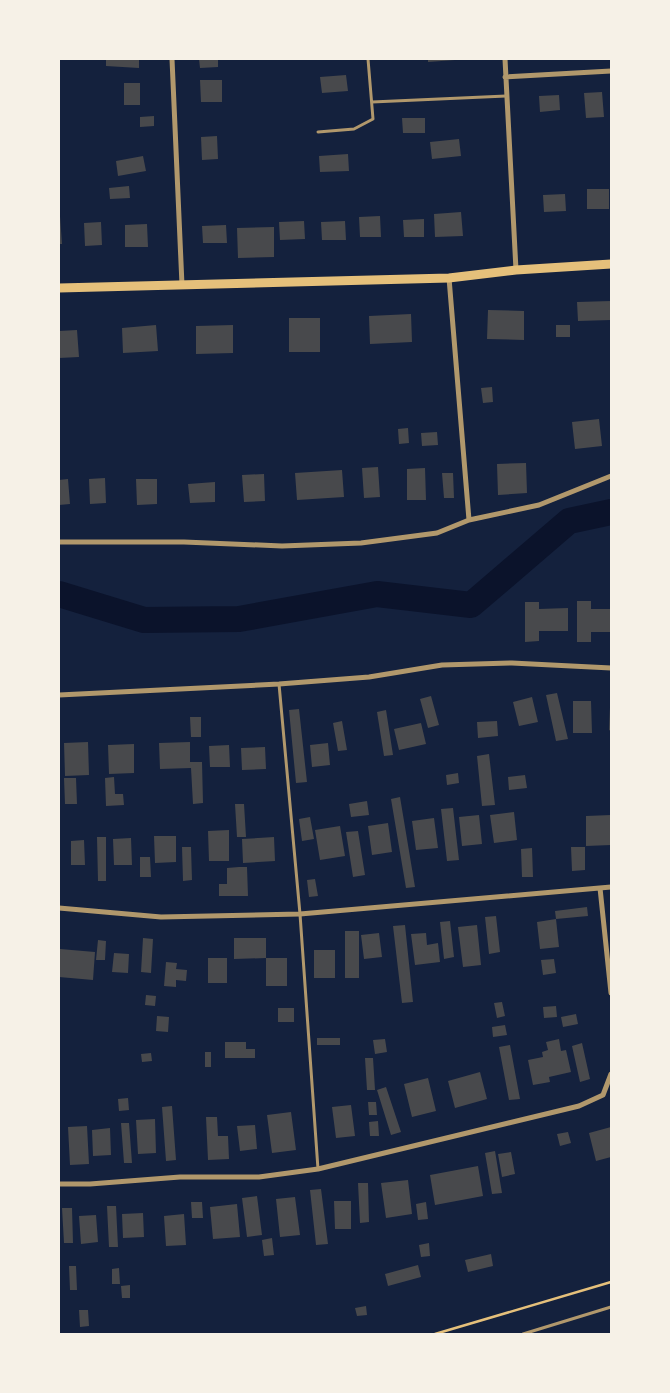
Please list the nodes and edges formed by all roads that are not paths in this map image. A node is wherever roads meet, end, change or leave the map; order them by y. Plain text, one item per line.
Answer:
1 (172, 59) edge
2 (368, 59) edge
3 (505, 59) edge
4 (611, 71) edge
5 (506, 77) junction
6 (506, 96) junction
7 (372, 102) junction
8 (318, 132) dead end
9 (611, 264) edge
10 (516, 270) junction
11 (449, 278) junction
12 (182, 286) junction
13 (59, 288) edge
14 (611, 476) edge
15 (469, 520) junction
16 (59, 542) edge
17 (611, 668) edge
18 (278, 684) junction
19 (59, 695) edge
20 (611, 887) edge
21 (600, 888) junction
22 (59, 908) edge
23 (300, 914) junction
24 (611, 993) edge
25 (611, 1074) edge
26 (318, 1169) junction
27 (59, 1184) edge
28 (611, 1307) edge
29 (523, 1334) edge

1 - 12 street
2 - 7 lane
3 - 5 street
4 - 5 street
5 - 6 street
6 - 7 lane
6 - 10 street
7 - 8 lane
9 - 10 main road
10 - 11 main road
11 - 12 main road
11 - 15 street
12 - 13 main road
14 - 15 street
15 - 16 street
17 - 18 street
18 - 19 street
18 - 23 lane
20 - 21 street
21 - 23 street
21 - 24 street
22 - 23 street
23 - 26 lane
25 - 26 street
26 - 27 street
28 - 29 lane

